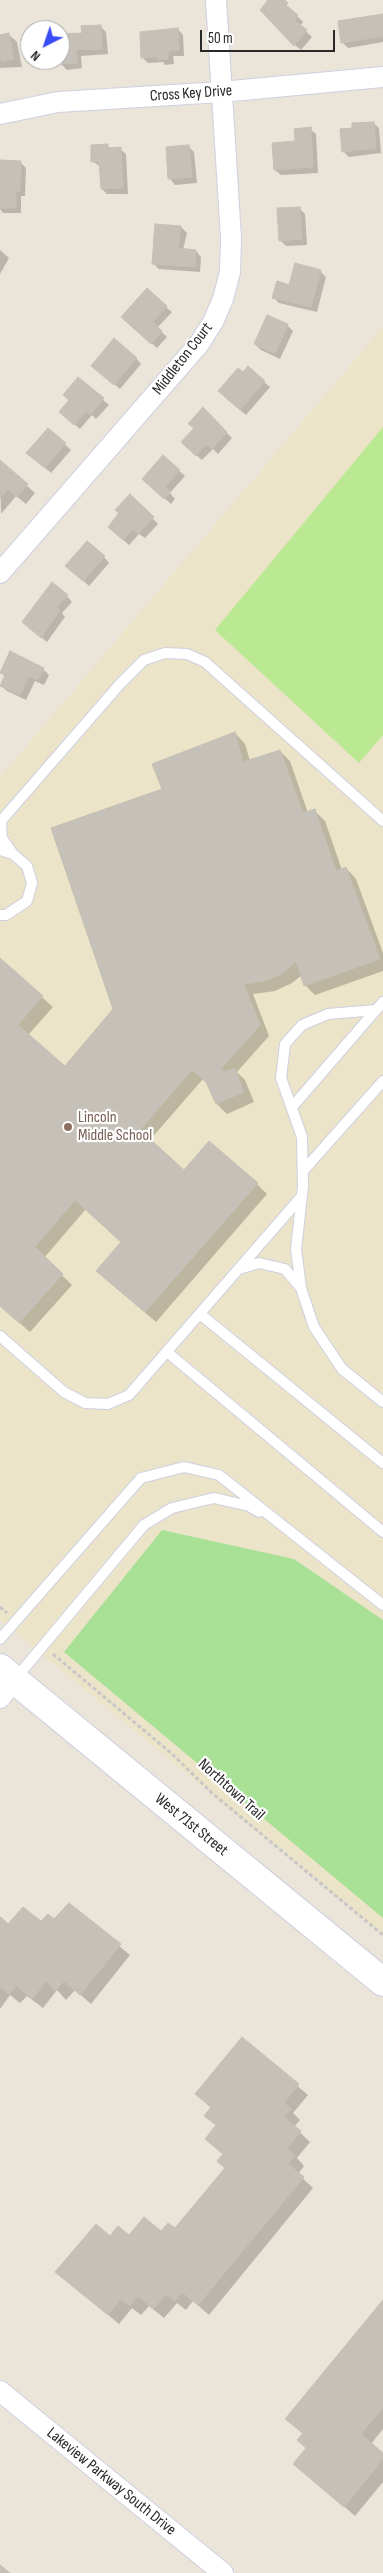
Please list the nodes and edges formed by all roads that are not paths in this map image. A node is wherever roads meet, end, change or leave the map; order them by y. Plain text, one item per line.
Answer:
1 (216, 0) edge
2 (383, 77) edge
3 (221, 92) junction
4 (0, 114) edge
5 (0, 573) edge
6 (383, 821) edge
7 (0, 822) edge
8 (0, 850) edge
9 (13, 854) junction
10 (0, 915) edge
11 (380, 1006) edge
12 (383, 1081) edge
13 (293, 1106) junction
14 (302, 1171) junction
15 (302, 1196) junction
16 (239, 1269) junction
17 (300, 1288) junction
18 (200, 1314) junction
19 (0, 1336) edge
20 (167, 1352) junction
21 (383, 1402) edge
22 (383, 1463) edge
23 (383, 1532) edge
24 (294, 1533) junction
25 (383, 1604) edge
26 (0, 1639) edge
27 (5, 1682) edge
28 (383, 1982) edge
29 (0, 2391) edge
30 (223, 2573) edge

1 - 3 street, Middleton Court
2 - 3 street, Cross Key Drive
3 - 4 street, Cross Key Drive
3 - 5 street, Middleton Court
6 - 7 lane
7 - 9 lane
8 - 9 lane
9 - 10 lane
11 - 13 lane
11 - 13 lane
12 - 14 lane
13 - 14 lane
14 - 15 lane
15 - 16 lane
15 - 17 lane
16 - 17 lane
16 - 18 lane
17 - 21 lane
18 - 20 lane
18 - 22 lane
19 - 20 lane
20 - 23 lane
24 - 25 lane
24 - 26 lane
24 - 27 lane
27 - 28 main road, West 71st Street
29 - 30 street, Lakeview Parkway South Drive

